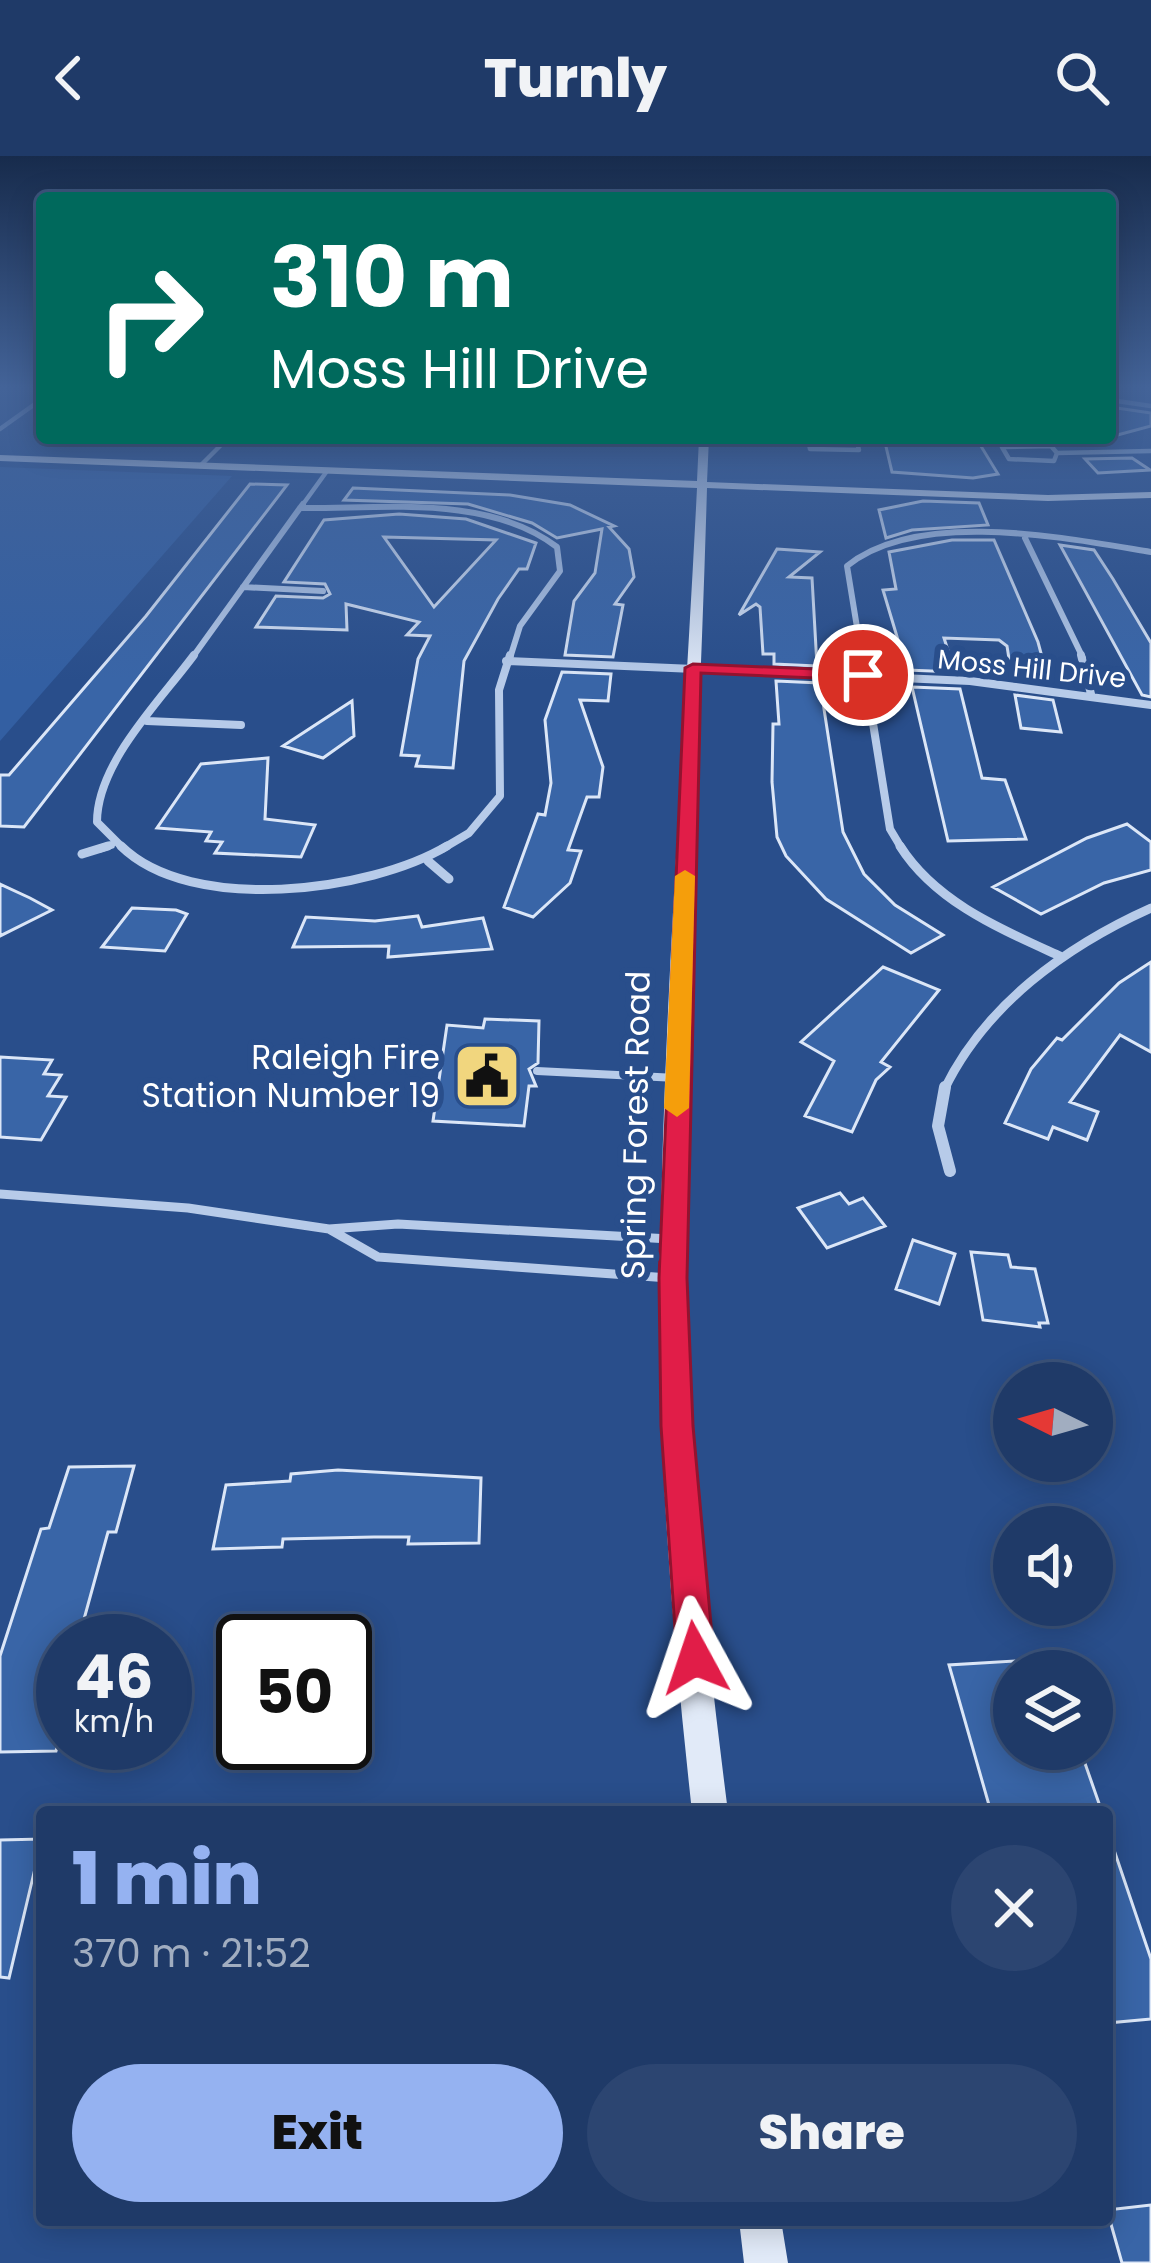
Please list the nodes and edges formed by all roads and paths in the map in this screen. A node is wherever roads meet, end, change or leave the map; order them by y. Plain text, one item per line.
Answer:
1 (318, 484) edge
2 (702, 484) edge
3 (710, 484) edge
4 (1151, 495) edge
5 (300, 508) junction
6 (1025, 538) junction
7 (1149, 552) edge
8 (1149, 564) edge
9 (243, 587) junction
10 (323, 591) dead end
11 (506, 662) junction
12 (693, 668) junction
13 (863, 675) junction
14 (1091, 694) junction
15 (1151, 705) edge
16 (147, 721) junction
17 (241, 725) dead end
18 (111, 844) junction
19 (82, 854) dead end
20 (428, 861) junction
21 (449, 879) dead end
22 (1151, 908) edge
23 (1062, 957) junction
24 (537, 1071) dead end
25 (677, 1078) junction
26 (950, 1171) dead end
27 (0, 1194) edge
28 (329, 1229) junction
29 (674, 1239) junction
30 (673, 1278) junction
31 (709, 1806) edge
32 (761, 2226) edge
33 (766, 2263) edge

1 - 5 street
2 - 12 main road, Spring Forest Road
3 - 4 main road
5 - 9 street
5 - 11 street
6 - 7 street
6 - 13 street
6 - 14 street
7 - 8 street
9 - 10 street
9 - 16 street
11 - 12 street, Moss Hill Drive
11 - 20 street
12 - 13 street, Moss Hill Drive
12 - 25 main road, Spring Forest Road
13 - 14 street, Moss Hill Drive
13 - 23 street
14 - 15 street, Moss Hill Drive
16 - 17 street
16 - 18 street
18 - 19 street
18 - 20 street
20 - 21 street
22 - 23 street
23 - 26 street
24 - 25 lane
25 - 29 main road, Spring Forest Road
27 - 28 lane
28 - 29 lane
28 - 30 lane
29 - 30 main road, Spring Forest Road
30 - 31 main road, Spring Forest Road
32 - 33 main road

